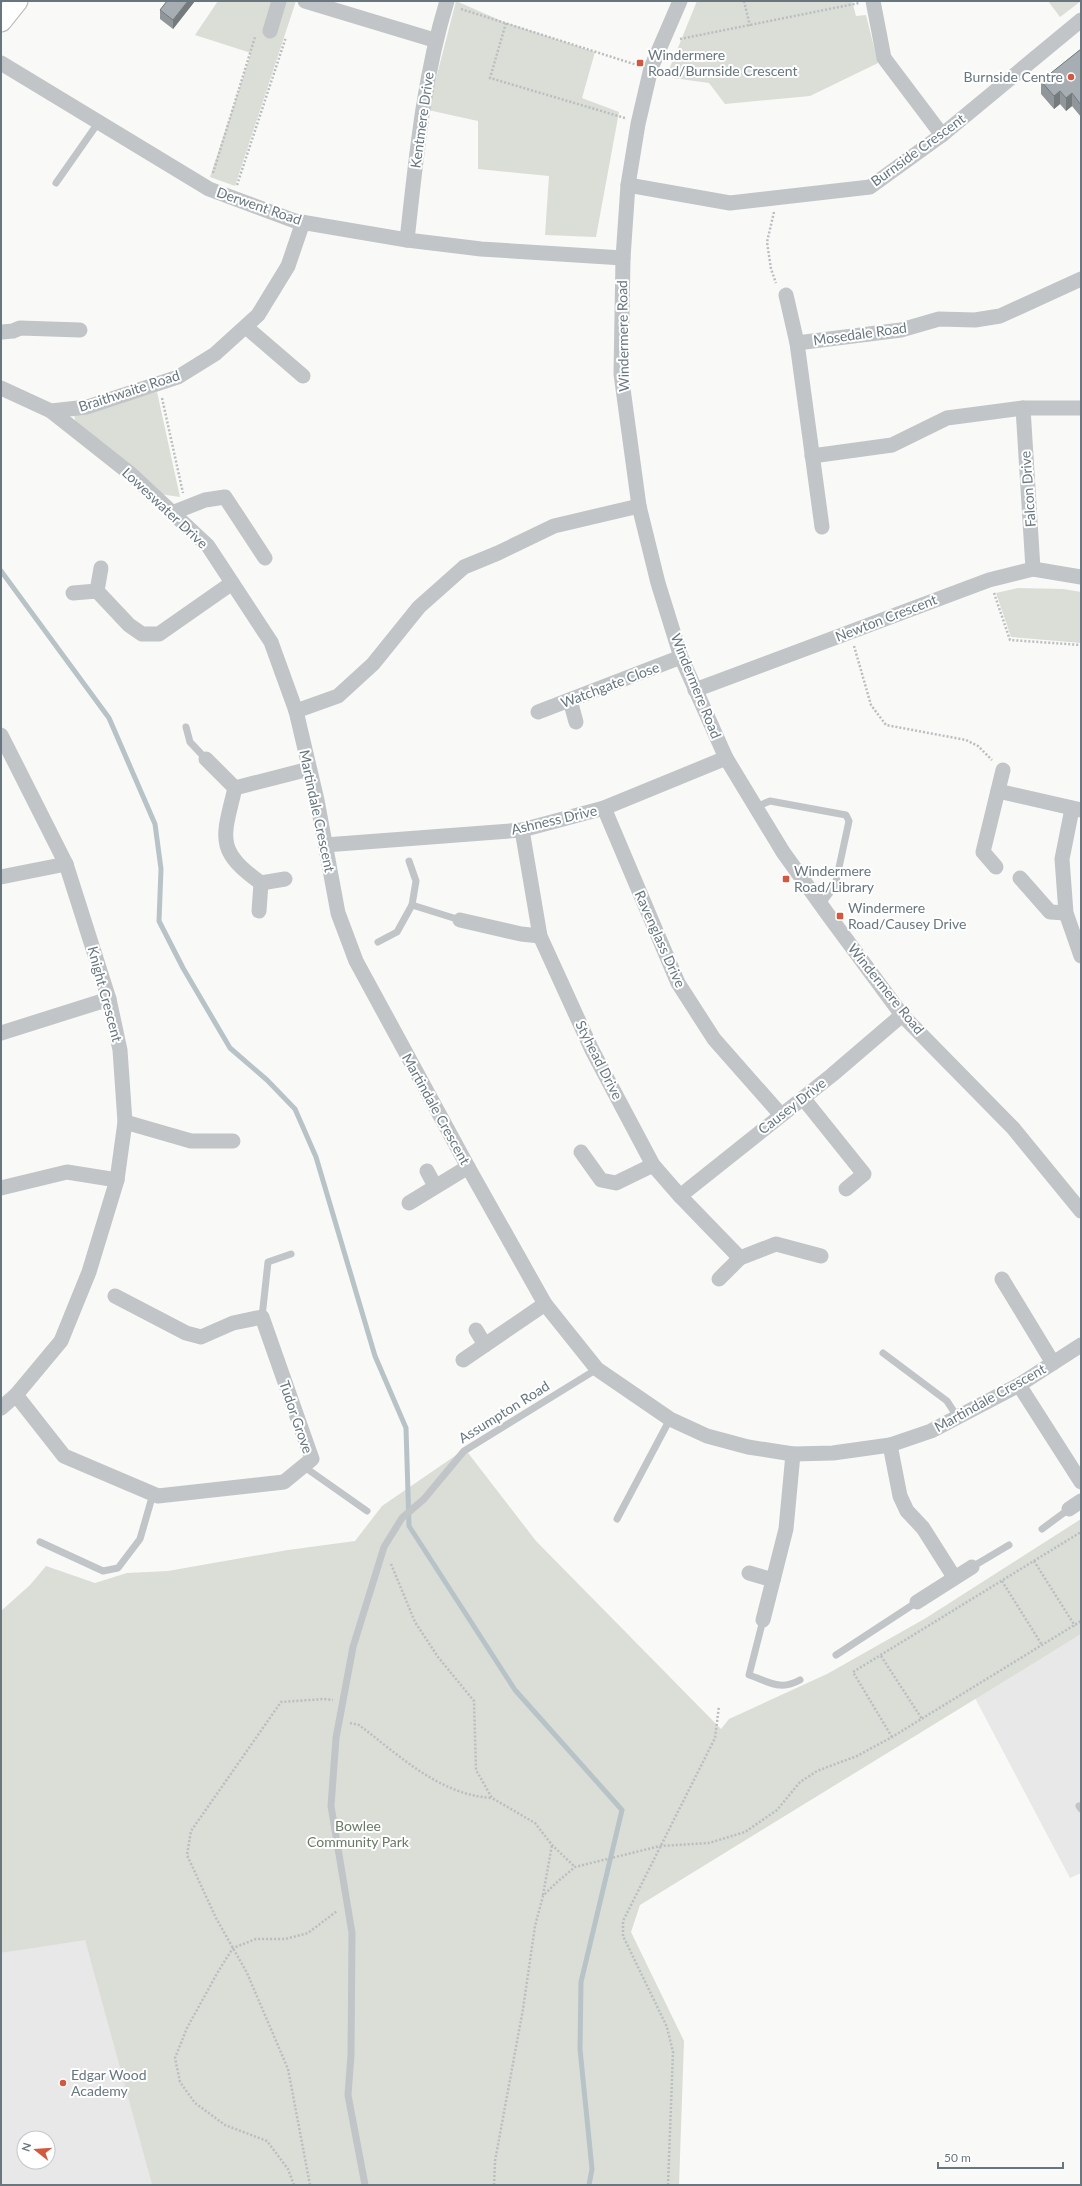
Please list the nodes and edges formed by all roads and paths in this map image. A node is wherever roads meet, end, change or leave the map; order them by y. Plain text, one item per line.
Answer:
1 (17, 1) edge
2 (279, 1) edge
3 (306, 1) edge
4 (680, 1) edge
5 (744, 1) edge
6 (869, 2) edge
7 (446, 3) edge
8 (1081, 20) edge
9 (1, 21) edge
10 (506, 23) junction
11 (750, 26) junction
12 (263, 31) junction
13 (666, 35) junction
14 (434, 40) junction
15 (1, 63) edge
16 (651, 71) junction
17 (638, 122) junction
18 (98, 124) junction
19 (942, 135) junction
20 (56, 184) dead end
21 (628, 185) junction
22 (209, 189) junction
23 (233, 198) junction
24 (776, 198) junction
25 (303, 222) junction
26 (407, 240) junction
27 (623, 258) junction
28 (1081, 279) edge
29 (786, 295) joint
30 (246, 327) junction
31 (80, 330) dead end
32 (1, 334) edge
33 (797, 343) junction
34 (303, 376) dead end
35 (159, 383) junction
36 (1, 388) edge
37 (1023, 408) junction
38 (1081, 408) edge
39 (51, 411) junction
40 (812, 456) junction
41 (639, 506) junction
42 (186, 507) junction
43 (172, 513) junction
44 (822, 528) dead end
45 (265, 558) dead end
46 (101, 568) dead end
47 (1033, 569) junction
48 (1081, 577) edge
49 (989, 580) junction
50 (232, 583) junction
51 (97, 591) junction
52 (73, 593) dead end
53 (850, 632) junction
54 (1081, 645) edge
55 (682, 658) junction
56 (695, 690) junction
57 (570, 700) junction
58 (296, 711) junction
59 (538, 712) dead end
60 (576, 722) dead end
61 (186, 727) dead end
62 (1, 735) edge
63 (726, 758) junction
64 (206, 759) joint
65 (309, 769) junction
66 (1003, 770) joint
67 (235, 788) junction
68 (998, 792) junction
69 (756, 807) junction
70 (604, 808) junction
71 (1077, 810) edge
72 (522, 830) junction
73 (325, 845) junction
74 (409, 862) dead end
75 (66, 864) junction
76 (996, 867) dead end
77 (1, 877) edge
78 (1020, 878) dead end
79 (285, 879) dead end
80 (261, 883) junction
81 (412, 905) junction
82 (821, 905) junction
83 (259, 911) dead end
84 (1066, 913) junction
85 (460, 920) joint
86 (540, 936) junction
87 (378, 942) dead end
88 (1081, 956) edge
89 (109, 999) junction
90 (902, 1015) junction
91 (1, 1033) edge
92 (803, 1098) junction
93 (781, 1115) junction
94 (125, 1122) junction
95 (233, 1141) dead end
96 (581, 1152) dead end
97 (653, 1166) junction
98 (468, 1168) junction
99 (427, 1171) dead end
100 (117, 1180) junction
101 (435, 1186) junction
102 (1, 1188) edge
103 (846, 1189) dead end
104 (680, 1196) junction
105 (409, 1203) dead end
106 (1081, 1211) edge
107 (291, 1254) dead end
108 (821, 1256) dead end
109 (740, 1258) junction
110 (719, 1279) dead end
111 (1002, 1279) dead end
112 (115, 1296) dead end
113 (545, 1304) junction
114 (262, 1317) junction
115 (476, 1330) dead end
116 (485, 1345) junction
117 (1081, 1345) edge
118 (883, 1353) dead end
119 (463, 1360) dead end
120 (1053, 1363) junction
121 (597, 1369) junction
122 (1019, 1385) junction
123 (16, 1395) junction
124 (1, 1408) edge
125 (670, 1418) junction
126 (959, 1418) junction
127 (890, 1445) junction
128 (793, 1454) junction
129 (303, 1466) junction
130 (1081, 1482) edge
131 (153, 1494) junction
132 (1075, 1505) edge
133 (367, 1511) dead end
134 (617, 1519) dead end
135 (1042, 1529) dead end
136 (1081, 1532) edge
137 (40, 1542) dead end
138 (1009, 1545) dead end
139 (384, 1547) junction
140 (1034, 1561) junction
141 (972, 1567) joint
142 (749, 1573) dead end
143 (954, 1577) junction
144 (773, 1580) junction
145 (1002, 1581) junction
146 (917, 1602) joint
147 (763, 1620) joint
148 (1081, 1621) edge
149 (1075, 1626) junction
150 (1042, 1645) junction
151 (836, 1655) dead end
152 (881, 1656) junction
153 (800, 1680) dead end
154 (343, 1702) junction
155 (719, 1706) dead end
156 (922, 1719) junction
157 (339, 1720) junction
158 (892, 1737) junction
159 (492, 1798) junction
160 (552, 1845) junction
161 (660, 1846) junction
162 (575, 1867) junction
163 (543, 1896) junction
164 (347, 1904) junction
165 (233, 1948) junction
166 (294, 2185) edge
167 (310, 2185) edge
168 (365, 2185) edge
169 (494, 2185) edge
170 (668, 2185) edge

1 - 9 street
2 - 12 street
3 - 14 street
4 - 13 street, Windermere Road
5 - 11 path
6 - 11 path
6 - 19 street
7 - 10 path
7 - 14 street, Kentmere Drive
8 - 19 street, Burnside Crescent
10 - 16 path
10 - 17 path
11 - 13 path
12 - 22 path
12 - 23 path
13 - 16 street, Windermere Road
14 - 26 street, Kentmere Drive
15 - 18 street, Derwent Road
16 - 17 street, Windermere Road
17 - 21 street, Windermere Road
18 - 20 lane
18 - 22 street, Derwent Road
19 - 24 street, Burnside Crescent
21 - 24 street, Burnside Crescent
21 - 27 street, Windermere Road
22 - 23 street, Derwent Road
23 - 25 street, Derwent Road
24 - 29 path
25 - 26 street, Derwent Road
25 - 30 street, Braithwaite Road
26 - 27 street, Derwent Road
27 - 41 street, Windermere Road
28 - 33 street, Mosedale Road
29 - 33 street
30 - 34 street
30 - 35 street, Braithwaite Road
31 - 32 street
33 - 40 street
35 - 39 street, Braithwaite Road
35 - 42 path
36 - 39 street
37 - 38 street
37 - 40 street
37 - 47 street, Falcon Drive
39 - 43 street, Loweswater Drive
40 - 44 street
41 - 55 street, Windermere Road
41 - 58 street
42 - 43 street
42 - 45 street
43 - 50 street, Loweswater Drive
46 - 51 street
47 - 48 street, Newton Crescent
47 - 49 street, Newton Crescent
49 - 53 street, Newton Crescent
49 - 54 path
50 - 51 street
50 - 58 street, Loweswater Drive
51 - 52 street
53 - 56 street, Newton Crescent
53 - 66 path
55 - 56 street, Windermere Road
55 - 57 street, Watchgate Close
56 - 63 street, Windermere Road
57 - 59 street, Watchgate Close
57 - 60 street
58 - 65 street, Martindale Crescent
61 - 64 lane
62 - 75 street, Knight Crescent
63 - 69 street, Windermere Road
63 - 70 street, Ashness Drive
64 - 67 street
65 - 67 street
65 - 73 street, Martindale Crescent
66 - 68 street
67 - 80 street
68 - 71 street
68 - 76 street
69 - 82 street, Windermere Road
69 - 82 lane
70 - 72 street, Ashness Drive
70 - 93 street, Ravenglass Drive
71 - 84 street
72 - 73 street, Ashness Drive
72 - 86 street, Styhead Drive
73 - 98 street, Martindale Crescent
74 - 81 lane
75 - 77 street
75 - 89 street, Knight Crescent
78 - 84 street
79 - 80 street
80 - 83 street
81 - 85 lane
81 - 87 lane
82 - 90 street, Windermere Road
84 - 88 street
85 - 86 street
86 - 97 street, Styhead Drive
89 - 91 street
89 - 94 street, Knight Crescent
90 - 92 street, Causey Drive
90 - 106 street, Windermere Road
92 - 93 street, Causey Drive
92 - 103 street
93 - 104 street, Causey Drive
94 - 95 street
94 - 100 street, Knight Crescent
96 - 97 street
97 - 104 street, Styhead Drive
98 - 101 street
98 - 113 street, Martindale Crescent
99 - 101 street
100 - 102 street
100 - 123 street, Knight Crescent
101 - 105 street
104 - 109 street, Styhead Drive
107 - 114 lane
108 - 109 street
109 - 110 street
111 - 120 street
112 - 114 street
113 - 116 street
113 - 121 street, Martindale Crescent
114 - 129 street, Tudor Grove
115 - 116 street
116 - 119 street
117 - 120 street, Martindale Crescent
118 - 126 lane
120 - 122 street, Martindale Crescent
121 - 125 street, Martindale Crescent
121 - 139 lane, Assumpton Road
122 - 126 street, Martindale Crescent
122 - 130 street
123 - 124 street, Knight Crescent
123 - 131 street, Tudor Grove
125 - 128 street, Martindale Crescent
125 - 134 lane
126 - 127 street, Martindale Crescent
127 - 128 street, Martindale Crescent
127 - 143 street
128 - 144 street
129 - 131 street, Tudor Grove
129 - 133 lane
131 - 137 lane
132 - 135 lane
136 - 140 path
138 - 141 lane
139 - 154 lane, Assumpton Road
139 - 159 path
140 - 145 path
140 - 149 path
141 - 143 street
142 - 144 street
143 - 146 street
144 - 147 street
145 - 150 path
145 - 152 path
146 - 151 lane
147 - 153 lane
148 - 149 path
149 - 150 path
150 - 156 path
152 - 156 path
152 - 158 path
154 - 157 lane, Assumpton Road
154 - 165 path
155 - 161 path
156 - 158 path
157 - 159 path
157 - 164 lane, Assumpton Road
158 - 161 path
159 - 160 path
160 - 162 path
160 - 163 path
161 - 162 path
161 - 170 path
162 - 163 path
163 - 169 path
164 - 165 path
164 - 168 lane, Assumpton Road
165 - 166 path
165 - 167 path

